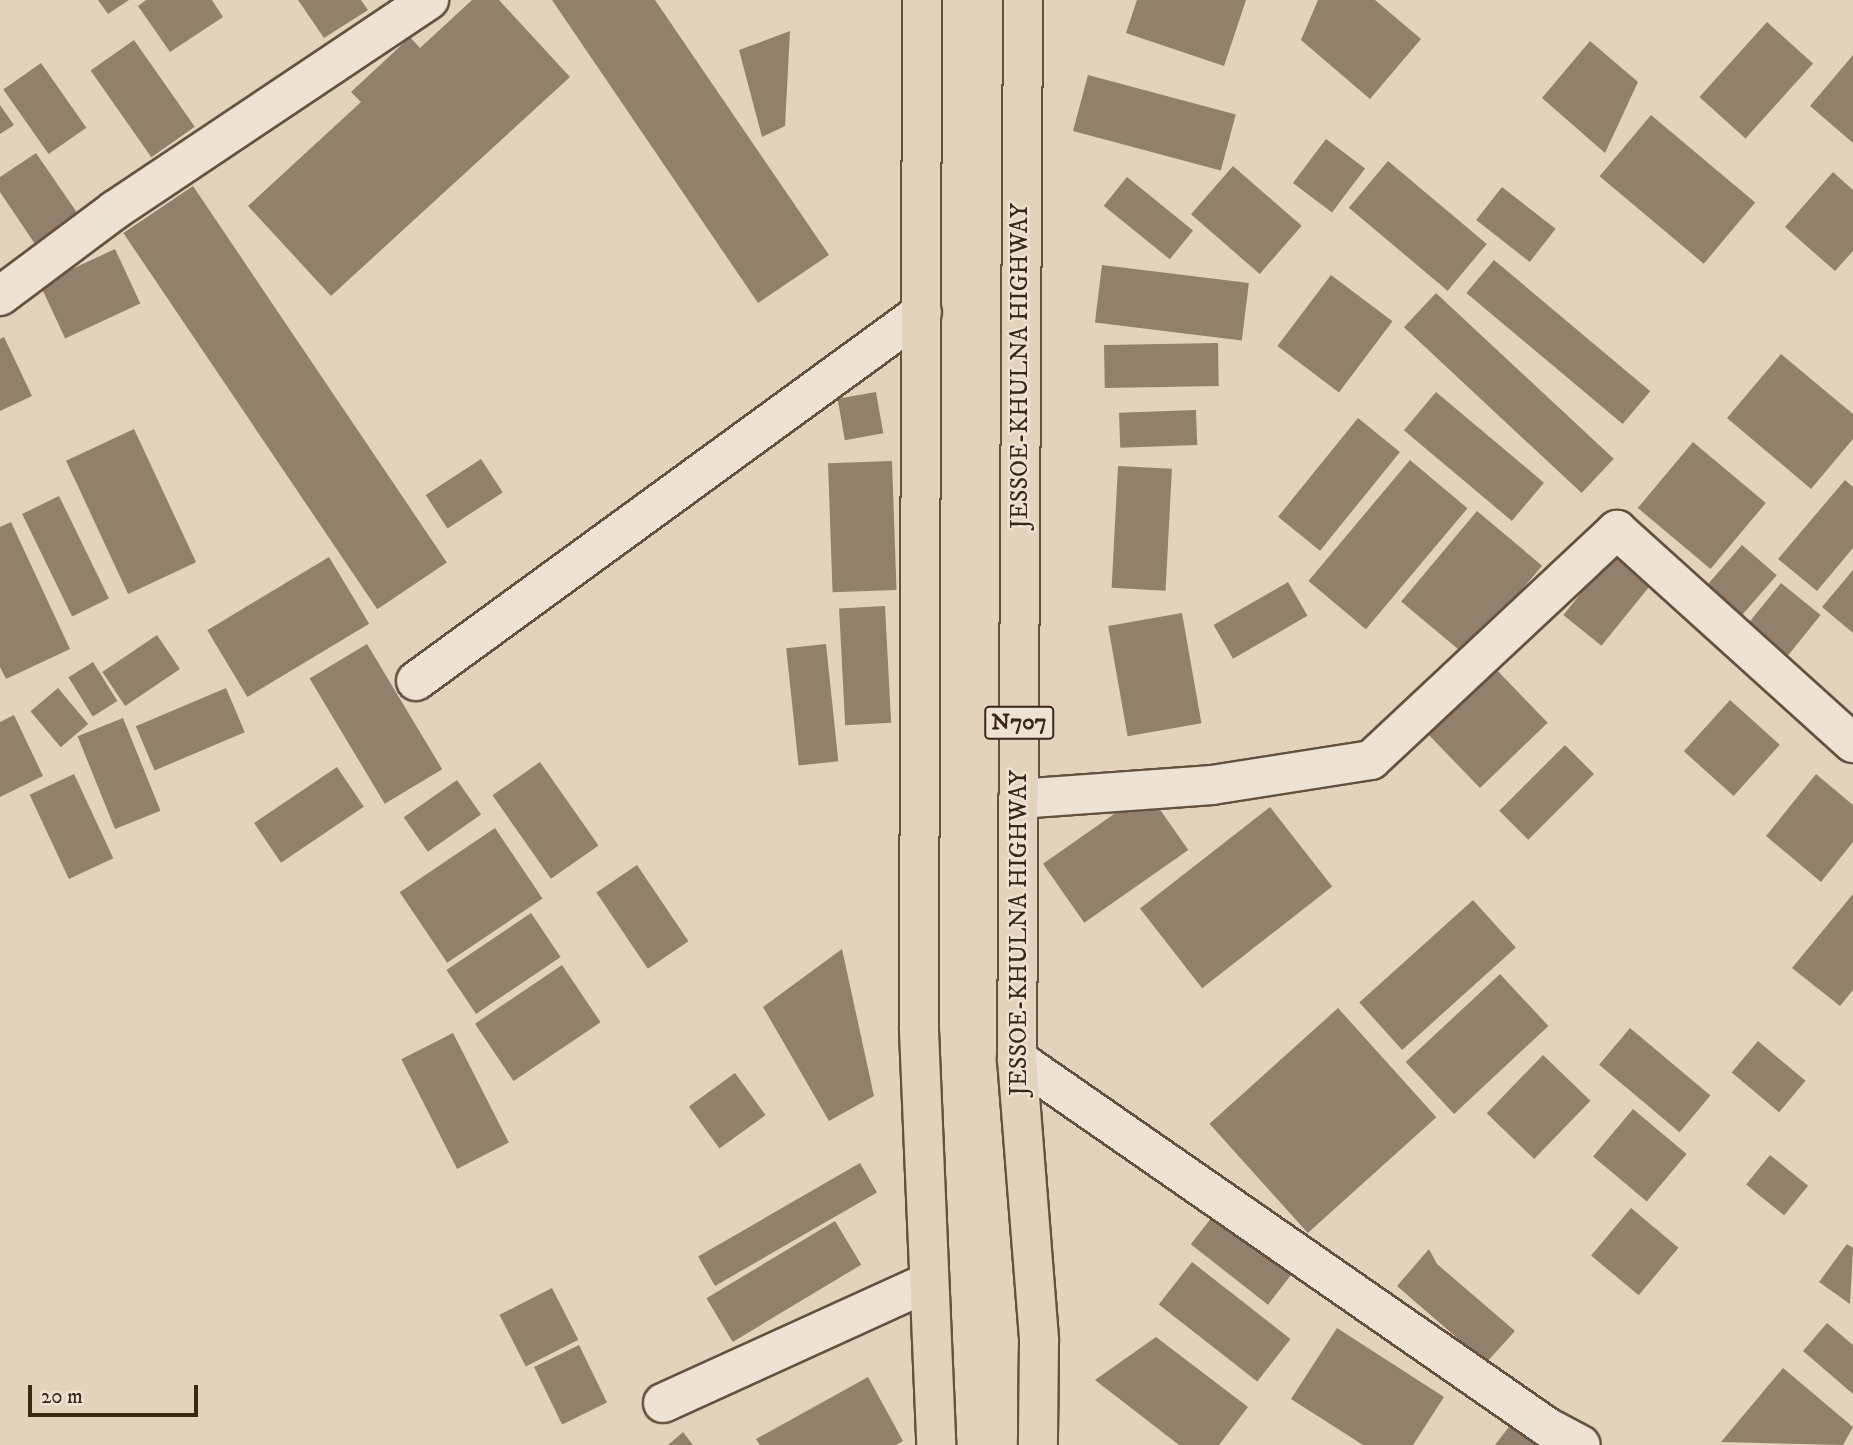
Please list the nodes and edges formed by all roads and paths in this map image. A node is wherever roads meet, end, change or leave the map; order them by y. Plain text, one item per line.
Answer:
1 (429, 0) edge
2 (922, 0) edge
3 (1023, 0) edge
4 (0, 296) edge
5 (922, 312) junction
6 (416, 681) dead end
7 (1853, 743) edge
8 (1018, 799) junction
9 (1017, 1059) junction
10 (928, 1282) junction
11 (663, 1403) dead end
12 (936, 1445) edge
13 (1038, 1445) edge
14 (1581, 1445) edge

1 - 4 street
2 - 5 highway
3 - 8 highway, JESSOE-KHULNA HIGHWAY / N707
5 - 6 street
5 - 10 highway
7 - 8 street
8 - 9 highway, JESSOE-KHULNA HIGHWAY / N707
9 - 13 highway, JESSOE-KHULNA HIGHWAY / N707
9 - 14 street
10 - 11 street
10 - 12 highway

